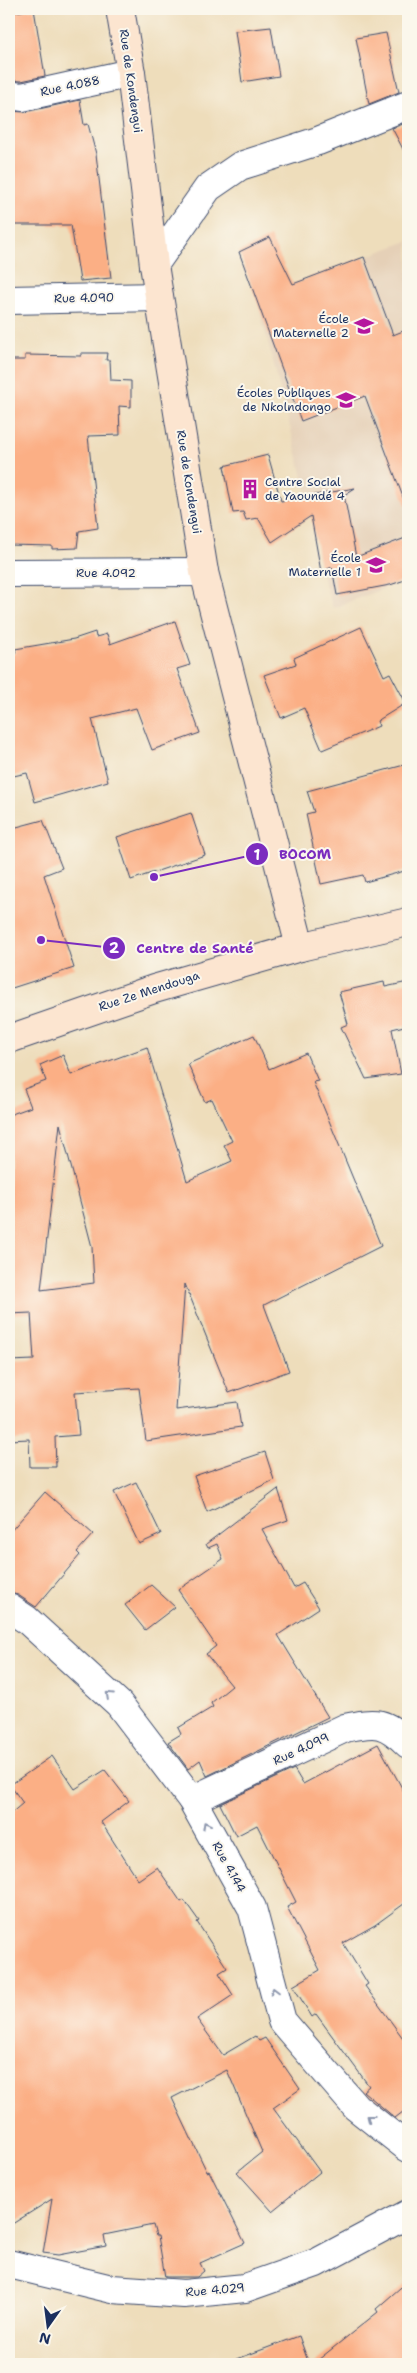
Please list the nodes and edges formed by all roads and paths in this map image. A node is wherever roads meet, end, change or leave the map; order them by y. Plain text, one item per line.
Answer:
1 (120, 9) edge
2 (131, 73) junction
3 (9, 94) edge
4 (408, 105) edge
5 (154, 265) junction
6 (159, 296) junction
7 (9, 300) edge
8 (204, 572) junction
9 (9, 573) edge
10 (408, 922) edge
11 (300, 947) junction
12 (9, 1039) edge
13 (9, 1608) edge
14 (408, 1744) edge
15 (192, 1800) junction
16 (408, 2148) edge
17 (408, 2214) edge
18 (9, 2264) edge

1 - 2 main road, Rue de Kondengui
2 - 3 street, Rue 4.088
2 - 5 main road, Rue de Kondengui
4 - 5 street
5 - 6 main road, Rue de Kondengui
6 - 7 street, Rue 4.090
6 - 8 main road, Rue de Kondengui
8 - 9 street, Rue 4.092
8 - 11 main road, Rue de Kondengui
10 - 11 main road, Rue Ze Mendouga
11 - 12 main road, Rue Ze Mendouga
15 -> 13 street, Rue 4.144
14 - 15 street, Rue 4.099
16 -> 15 street, Rue 4.144
17 - 18 street, Rue 4.029

